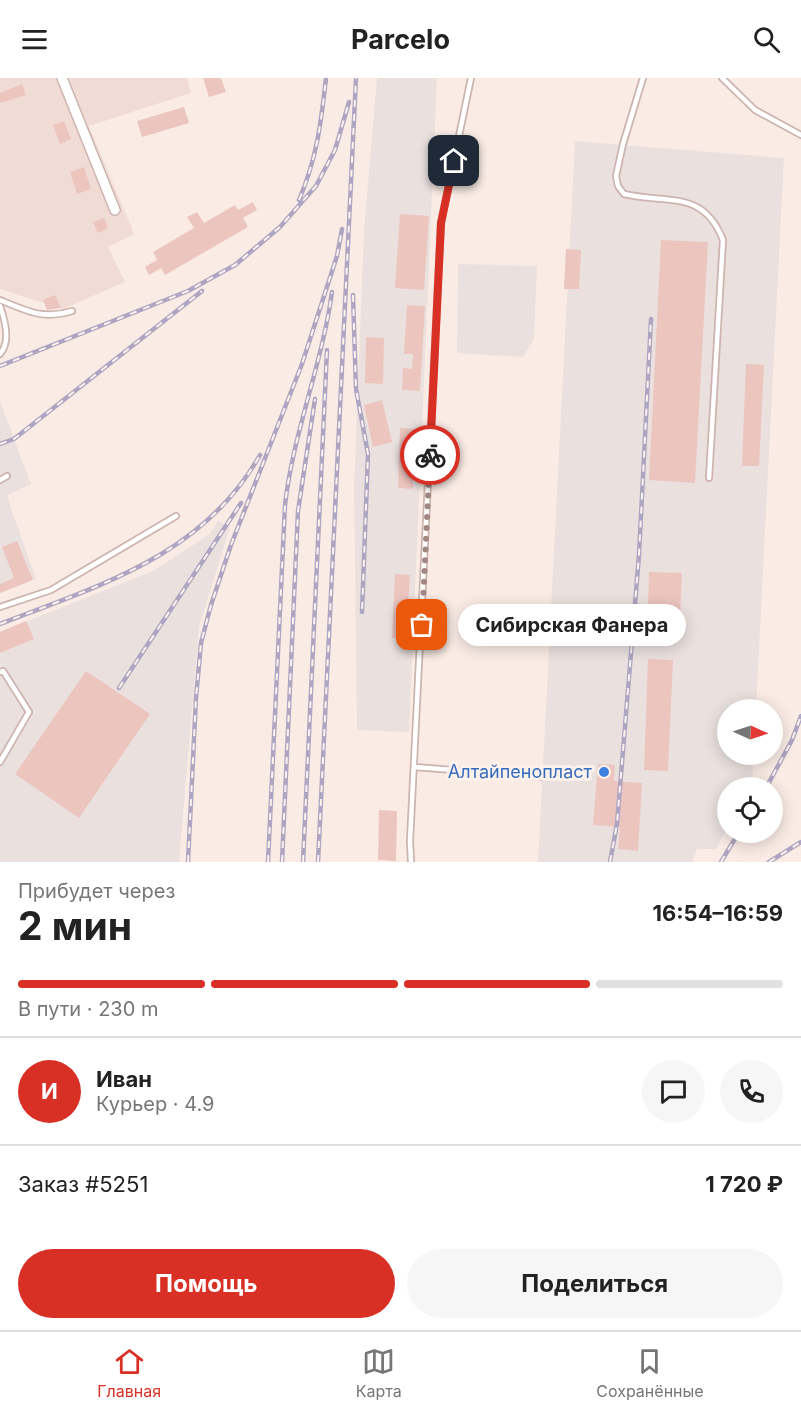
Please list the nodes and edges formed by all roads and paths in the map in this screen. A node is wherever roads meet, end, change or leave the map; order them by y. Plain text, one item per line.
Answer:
1 (62, 78) edge
2 (471, 78) edge
3 (643, 78) edge
4 (722, 78) edge
5 (801, 135) edge
6 (115, 210) dead end
7 (0, 300) edge
8 (0, 306) edge
9 (72, 311) dead end
10 (0, 354) edge
11 (7, 476) dead end
12 (709, 478) dead end
13 (0, 480) edge
14 (176, 516) dead end
15 (0, 607) edge
16 (0, 672) edge
17 (0, 762) edge
18 (415, 767) junction
19 (542, 777) dead end
20 (411, 862) edge

1 - 6 street
2 - 18 lane
3 - 12 lane
4 - 5 lane
7 - 9 lane
8 - 10 lane
11 - 13 lane
14 - 15 lane
16 - 17 lane
18 - 19 lane
18 - 20 lane

